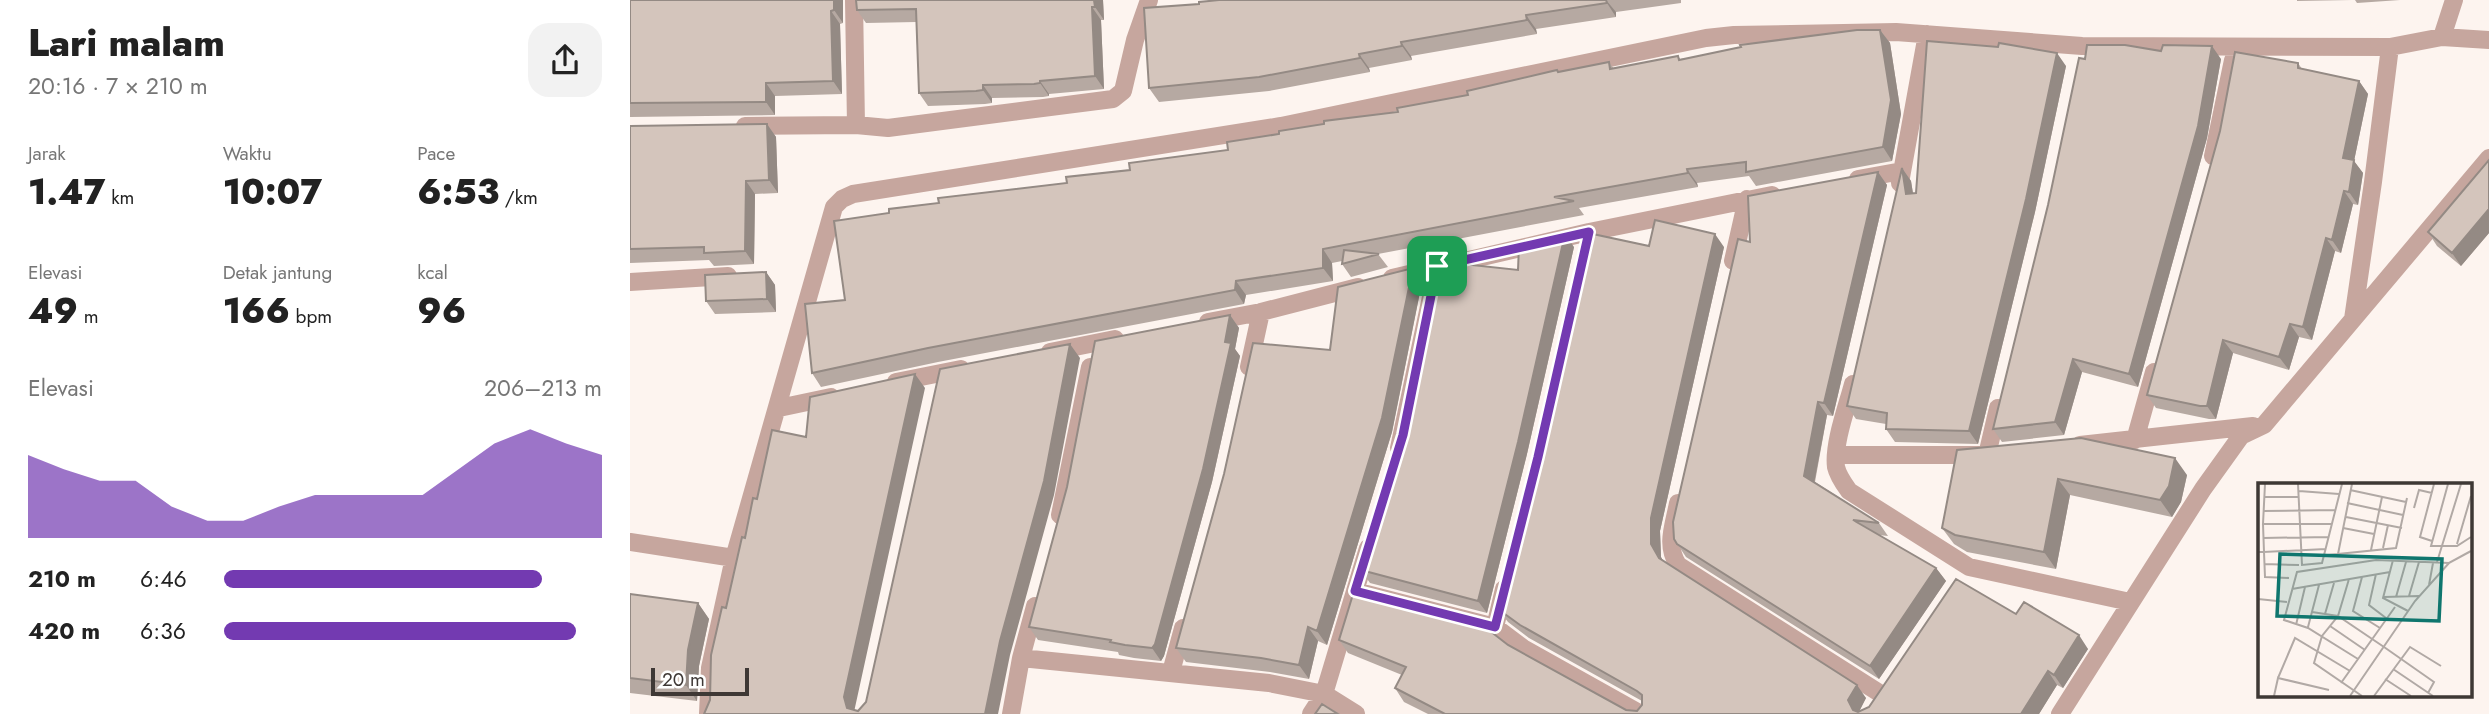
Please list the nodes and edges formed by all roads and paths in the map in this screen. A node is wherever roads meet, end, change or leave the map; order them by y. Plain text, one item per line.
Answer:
1 (854, 0) edge
2 (1149, 0) edge
3 (2454, 0) edge
4 (1927, 34) junction
5 (2442, 37) junction
6 (2489, 40) edge
7 (2236, 46) junction
8 (2390, 47) junction
9 (856, 125) junction
10 (723, 127) edge
11 (2489, 158) edge
12 (2210, 167) edge
13 (1902, 171) junction
14 (1838, 183) edge
15 (1786, 192) edge
16 (1896, 198) edge
17 (1747, 199) junction
18 (1437, 266) junction
19 (750, 275) edge
20 (1729, 280) edge
21 (630, 282) edge
22 (1261, 312) junction
23 (2353, 319) junction
24 (1197, 324) edge
25 (1133, 336) edge
26 (1094, 343) junction
27 (2160, 349) edge
28 (1030, 356) edge
29 (1858, 360) edge
30 (979, 365) edge
31 (1247, 378) edge
32 (873, 387) edge
33 (2003, 388) edge
34 (846, 393) edge
35 (779, 408) junction
36 (2264, 425) junction
37 (2135, 440) junction
38 (2067, 447) edge
39 (1836, 455) junction
40 (1395, 461) edge
41 (1684, 481) edge
42 (1375, 526) edge
43 (1054, 538) edge
44 (630, 542) edge
45 (734, 558) junction
46 (1508, 574) edge
47 (1355, 591) junction
48 (1039, 592) edge
49 (2130, 602) junction
50 (1189, 605) edge
51 (1495, 627) junction
52 (1021, 658) junction
53 (1171, 672) junction
54 (1324, 694) junction
55 (1881, 694) edge
56 (708, 714) edge
57 (1011, 714) edge
58 (1311, 714) edge
59 (1356, 714) edge
60 (1641, 714) edge
61 (2060, 714) edge

1 - 9 street
2 - 9 street
3 - 5 street
4 - 7 street
4 - 13 street
4 - 35 street
5 - 6 street
5 - 8 street
7 - 8 street
7 - 12 street
8 - 23 street
9 - 10 street
11 - 23 street
13 - 14 street
13 - 16 street
15 - 17 street
17 - 18 street
17 - 20 street
18 - 22 street
18 - 40 street
19 - 21 street
22 - 24 street
22 - 31 street
23 - 36 street
25 - 26 street
26 - 28 street
26 - 43 street
27 - 37 street
29 - 39 street
30 - 32 street
33 - 39 street
34 - 35 street
35 - 45 street
36 - 37 street
36 - 49 street
37 - 38 street
39 - 49 street
41 - 55 street
42 - 47 street
44 - 45 street
45 - 56 street
46 - 51 street
47 - 51 street
47 - 54 street
48 - 52 street
49 - 61 street
50 - 53 street
51 - 60 street
52 - 53 street
52 - 57 street
53 - 54 street
54 - 58 street
54 - 59 street

